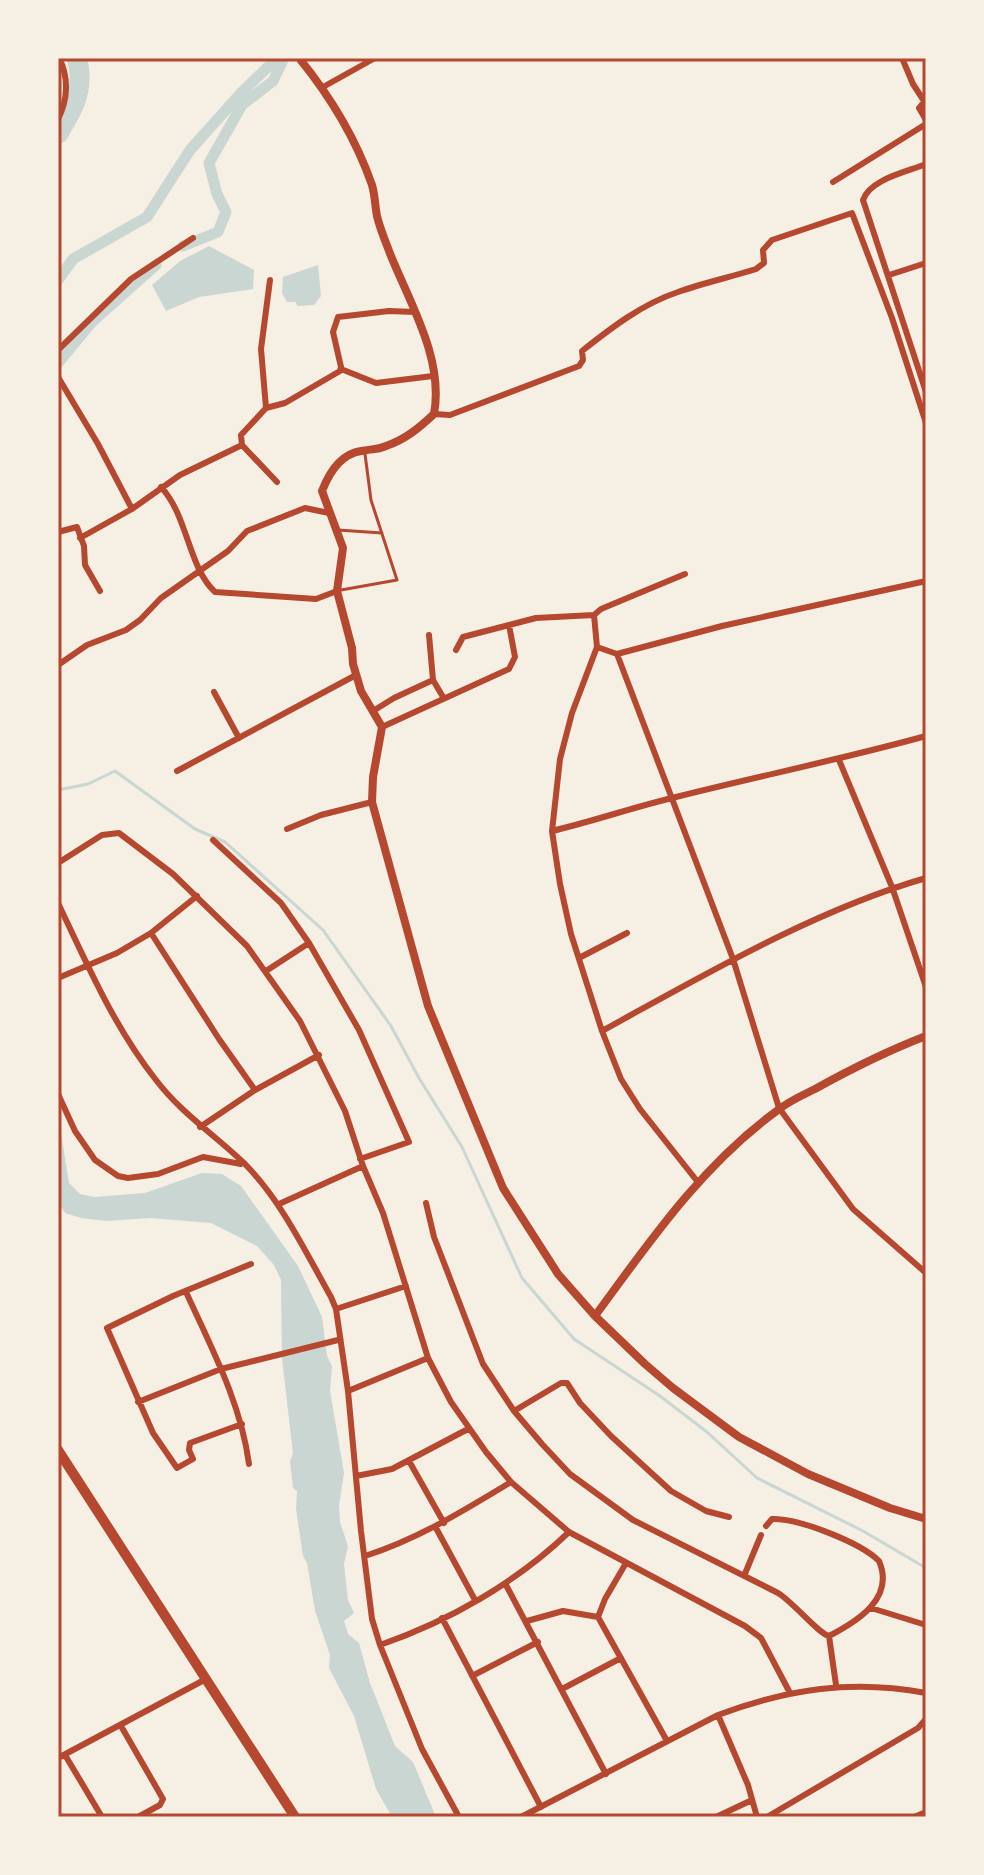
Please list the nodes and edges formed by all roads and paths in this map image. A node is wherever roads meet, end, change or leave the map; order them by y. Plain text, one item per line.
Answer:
1 (59, 58) edge
2 (299, 58) edge
3 (375, 58) edge
4 (902, 58) edge
5 (323, 87) junction
6 (925, 101) edge
7 (58, 119) edge
8 (926, 122) edge
9 (926, 164) edge
10 (833, 182) dead end
11 (193, 238) dead end
12 (926, 263) edge
13 (889, 275) junction
14 (270, 280) dead end
15 (415, 312) junction
16 (58, 350) edge
17 (926, 353) edge
18 (915, 356) junction
19 (341, 369) junction
20 (433, 376) junction
21 (58, 377) edge
22 (926, 392) edge
23 (266, 408) junction
24 (434, 414) junction
25 (926, 423) edge
26 (242, 445) junction
27 (365, 450) junction
28 (277, 482) dead end
29 (161, 487) junction
30 (132, 509) junction
31 (329, 513) junction
32 (338, 530) junction
33 (58, 532) edge
34 (383, 533) junction
35 (80, 538) junction
36 (199, 570) junction
37 (685, 574) dead end
38 (926, 581) edge
39 (100, 591) dead end
40 (337, 591) junction
41 (594, 615) junction
42 (509, 625) junction
43 (429, 635) dead end
44 (597, 647) junction
45 (456, 650) dead end
46 (617, 654) junction
47 (58, 665) edge
48 (356, 675) junction
49 (433, 680) junction
50 (214, 692) dead end
51 (443, 697) junction
52 (373, 711) junction
53 (382, 727) junction
54 (926, 736) edge
55 (239, 738) junction
56 (839, 760) junction
57 (177, 771) dead end
58 (672, 797) junction
59 (372, 802) junction
60 (287, 829) dead end
61 (552, 831) junction
62 (213, 840) dead end
63 (58, 863) edge
64 (926, 878) edge
65 (892, 887) junction
66 (197, 896) junction
67 (58, 903) edge
68 (151, 933) junction
69 (627, 933) dead end
70 (309, 943) junction
71 (579, 958) junction
72 (733, 959) junction
73 (87, 966) junction
74 (266, 971) junction
75 (58, 978) edge
76 (926, 987) edge
77 (602, 1031) junction
78 (926, 1036) edge
79 (319, 1055) junction
80 (255, 1090) junction
81 (58, 1094) edge
82 (779, 1108) junction
83 (200, 1127) junction
84 (362, 1162) junction
85 (244, 1164) junction
86 (697, 1181) junction
87 (426, 1203) dead end
88 (279, 1204) junction
89 (251, 1264) dead end
90 (926, 1273) edge
91 (406, 1286) junction
92 (186, 1292) junction
93 (336, 1309) junction
94 (595, 1316) junction
95 (338, 1340) junction
96 (428, 1358) junction
97 (221, 1369) junction
98 (348, 1391) junction
99 (138, 1402) junction
100 (514, 1411) junction
101 (242, 1424) junction
102 (468, 1429) junction
103 (58, 1450) edge
104 (409, 1461) junction
105 (249, 1464) dead end
106 (356, 1476) junction
107 (511, 1482) junction
108 (729, 1517) dead end
109 (926, 1519) edge
110 (444, 1523) junction
111 (766, 1526) dead end
112 (436, 1528) junction
113 (569, 1532) junction
114 (761, 1535) dead end
115 (365, 1556) junction
116 (626, 1563) junction
117 (744, 1576) junction
118 (506, 1585) junction
119 (475, 1600) junction
120 (871, 1608) junction
121 (598, 1617) junction
122 (442, 1618) junction
123 (527, 1621) junction
124 (926, 1625) edge
125 (829, 1636) junction
126 (538, 1642) junction
127 (380, 1645) junction
128 (621, 1658) junction
129 (472, 1676) junction
130 (206, 1679) junction
131 (836, 1685) junction
132 (562, 1689) junction
133 (790, 1693) junction
134 (926, 1693) edge
135 (718, 1715) junction
136 (926, 1719) edge
137 (121, 1726) junction
138 (667, 1741) junction
139 (61, 1756) edge
140 (606, 1774) junction
141 (752, 1800) junction
142 (541, 1807) junction
143 (926, 1812) edge
144 (102, 1817) edge
145 (138, 1817) edge
146 (295, 1817) edge
147 (459, 1817) edge
148 (521, 1817) edge
149 (716, 1817) edge
150 (757, 1817) edge
151 (767, 1817) edge
152 (914, 1817) edge

1 - 7 street
2 - 5 street
3 - 5 street
4 - 6 street
5 - 15 street
6 - 8 street
8 - 10 street
9 - 13 street
11 - 16 street
12 - 13 street
13 - 18 street
14 - 23 street
15 - 19 street
15 - 20 street
17 - 18 street
18 - 22 street
19 - 20 street
19 - 23 street
20 - 24 street
21 - 30 street
23 - 26 street
24 - 25 street
24 - 27 street
26 - 28 street
26 - 29 street
27 - 31 street
27 - 34 lane
29 - 30 street
29 - 36 street
30 - 35 street
31 - 32 street
31 - 36 street
32 - 34 lane
32 - 40 street
33 - 35 street
34 - 40 lane
35 - 39 street
36 - 40 street
36 - 47 street
37 - 41 street
38 - 46 street
40 - 48 street
41 - 42 street
41 - 44 street
42 - 45 street
42 - 51 street
43 - 49 street
44 - 46 street
44 - 61 street
46 - 58 street
48 - 52 street
48 - 55 street
49 - 51 street
49 - 52 street
50 - 55 street
51 - 53 street
52 - 53 street
53 - 59 street
54 - 56 street
55 - 57 street
56 - 58 street
56 - 65 street
58 - 61 street
58 - 72 street
59 - 60 street
59 - 94 street
61 - 71 street
62 - 70 street
63 - 66 street
64 - 65 street
65 - 72 street
65 - 76 street
66 - 68 street
66 - 74 street
67 - 73 street
68 - 73 street
68 - 80 street
69 - 71 street
70 - 74 street
70 - 84 street
71 - 77 street
72 - 77 street
72 - 82 street
73 - 75 street
73 - 83 street
74 - 79 street
77 - 86 street
78 - 82 street
79 - 80 street
79 - 84 street
80 - 83 street
81 - 85 street
82 - 86 street
82 - 90 street
83 - 85 street
84 - 88 street
84 - 91 street
85 - 88 street
86 - 94 street
87 - 100 street
88 - 93 street
89 - 92 street
91 - 93 street
91 - 96 street
92 - 97 street
92 - 99 street
93 - 95 street
94 - 109 street
95 - 97 street
95 - 98 street
96 - 98 street
96 - 102 street
97 - 99 street
97 - 101 street
98 - 106 street
99 - 101 street
100 - 108 street
100 - 117 street
101 - 105 street
102 - 104 street
102 - 107 street
103 - 130 main road
104 - 106 street
104 - 110 street
106 - 115 street
107 - 110 street
107 - 113 street
110 - 112 street
111 - 120 street
112 - 115 street
112 - 119 street
113 - 116 street
113 - 118 street
114 - 117 street
115 - 127 street
116 - 121 street
116 - 133 street
117 - 125 street
118 - 119 street
118 - 123 street
119 - 122 street
120 - 124 street
120 - 125 street
121 - 123 street
121 - 128 street
122 - 127 street
122 - 129 street
123 - 126 street
125 - 131 street
126 - 129 street
126 - 132 street
127 - 147 street
128 - 132 street
128 - 138 street
129 - 142 street
130 - 137 street
130 - 146 main road
131 - 133 street
131 - 134 street
132 - 140 street
133 - 135 street
135 - 138 street
135 - 141 street
136 - 151 street
137 - 139 street
137 - 145 street
138 - 140 street
139 - 144 street
140 - 142 street
141 - 149 street
141 - 150 street
142 - 148 street
143 - 152 street

